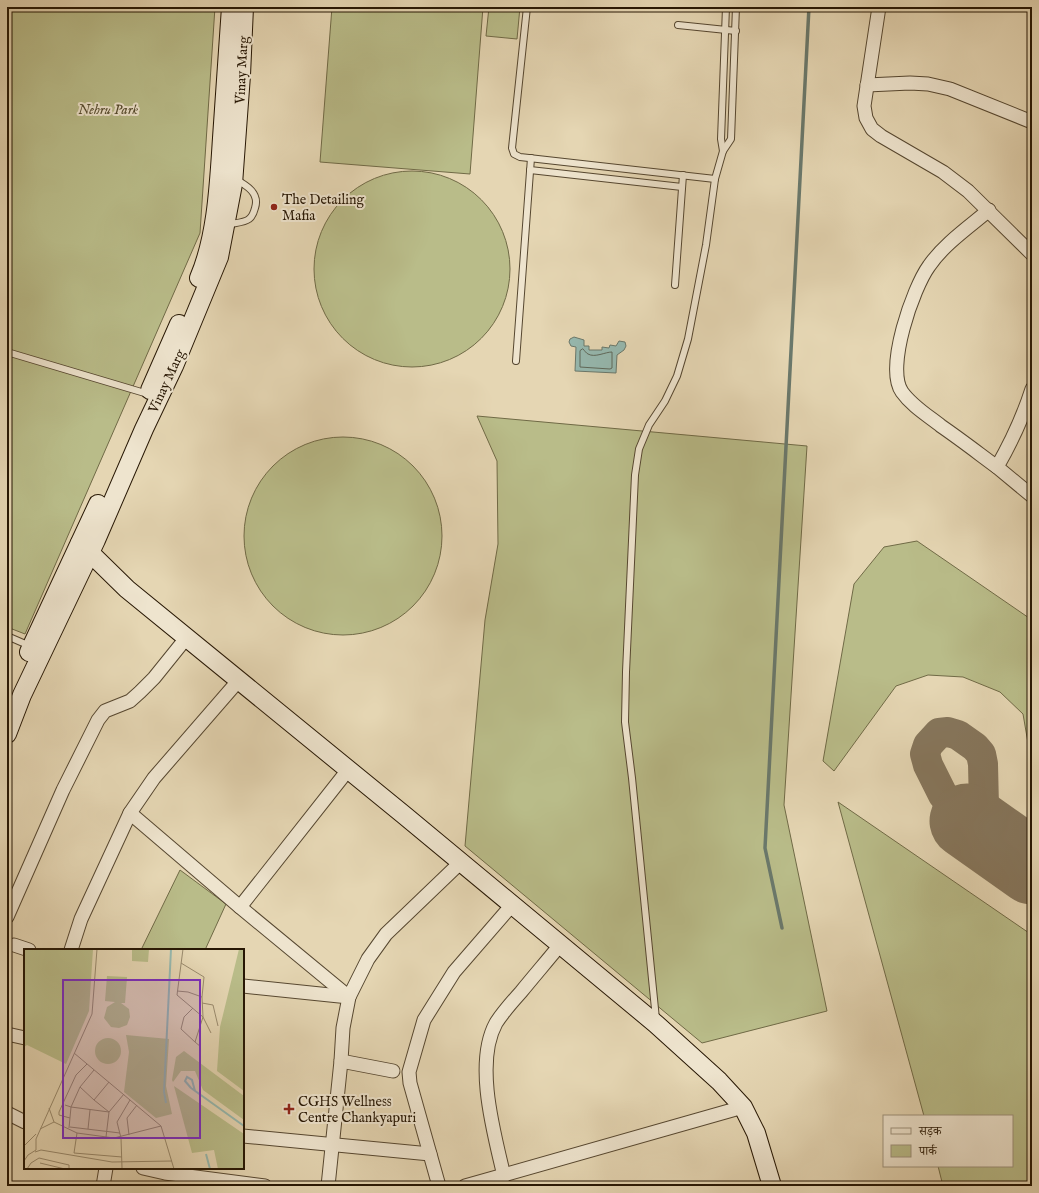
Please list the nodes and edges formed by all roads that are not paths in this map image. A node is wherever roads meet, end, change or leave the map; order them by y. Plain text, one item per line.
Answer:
1 (231, 7) edge
2 (244, 7) edge
3 (527, 7) edge
4 (726, 7) edge
5 (736, 7) edge
6 (879, 7) edge
7 (678, 26) dead end
8 (725, 30) junction
9 (736, 31) junction
10 (867, 85) junction
11 (1032, 122) edge
12 (723, 150) junction
13 (531, 158) junction
14 (530, 170) junction
15 (684, 175) junction
16 (234, 178) junction
17 (715, 179) junction
18 (682, 187) junction
19 (989, 210) junction
20 (226, 225) junction
21 (1032, 254) edge
22 (675, 286) dead end
23 (7, 352) edge
24 (516, 361) dead end
25 (1032, 389) edge
26 (148, 394) junction
27 (997, 467) junction
28 (1032, 496) edge
29 (85, 548) junction
30 (7, 636) edge
31 (186, 637) junction
32 (32, 646) junction
33 (239, 680) junction
34 (7, 699) edge
35 (7, 734) edge
36 (348, 770) junction
37 (130, 813) junction
38 (460, 863) junction
39 (512, 906) junction
40 (240, 907) junction
41 (7, 917) edge
42 (14, 945) dead end
43 (560, 945) junction
44 (26, 949) edge
45 (70, 949) edge
46 (244, 986) edge
47 (349, 997) junction
48 (656, 1024) junction
49 (7, 1034) edge
50 (24, 1038) edge
51 (341, 1061) junction
52 (393, 1071) dead end
53 (743, 1106) junction
54 (7, 1113) edge
55 (24, 1122) edge
56 (244, 1136) edge
57 (333, 1144) junction
58 (430, 1154) junction
59 (106, 1169) edge
60 (148, 1169) edge
61 (504, 1176) junction
62 (103, 1186) edge
63 (265, 1186) edge
64 (328, 1186) edge
65 (439, 1186) edge
66 (465, 1186) edge
67 (772, 1186) edge

1 - 26 main road, Vinay Marg
2 - 16 main road, Vinay Marg
3 - 13 lane
4 - 8 lane
5 - 9 lane
6 - 10 street
7 - 8 lane
8 - 9 lane
8 - 12 lane
9 - 12 lane
10 - 11 street
10 - 19 street
12 - 17 lane
13 - 14 lane
13 - 15 lane
14 - 18 lane
14 - 24 lane
15 - 17 lane
15 - 18 lane
16 - 20 main road, Vinay Marg
16 - 20 lane
17 - 48 lane
18 - 22 lane
19 - 21 street
19 - 27 street
20 - 29 main road, Vinay Marg
23 - 26 lane
25 - 27 street
26 - 29 main road, Vinay Marg
27 - 28 street
29 - 31 main road
29 - 32 main road, Vinay Marg
29 - 35 main road, Vinay Marg
30 - 32 lane
31 - 33 main road
31 - 41 street
32 - 34 main road, Vinay Marg
33 - 36 main road
33 - 37 street
36 - 38 main road
36 - 40 street
37 - 40 street
37 - 45 street
38 - 39 main road
38 - 47 street
39 - 43 main road
39 - 58 street
40 - 47 street
42 - 44 street
43 - 48 main road
43 - 61 street
46 - 47 street
47 - 51 street
48 - 53 main road
49 - 50 street
51 - 52 street
51 - 57 street
53 - 61 street
53 - 67 main road
54 - 55 street
56 - 57 street
57 - 58 street
57 - 64 street
58 - 65 street
59 - 62 street
60 - 63 street
61 - 66 street

